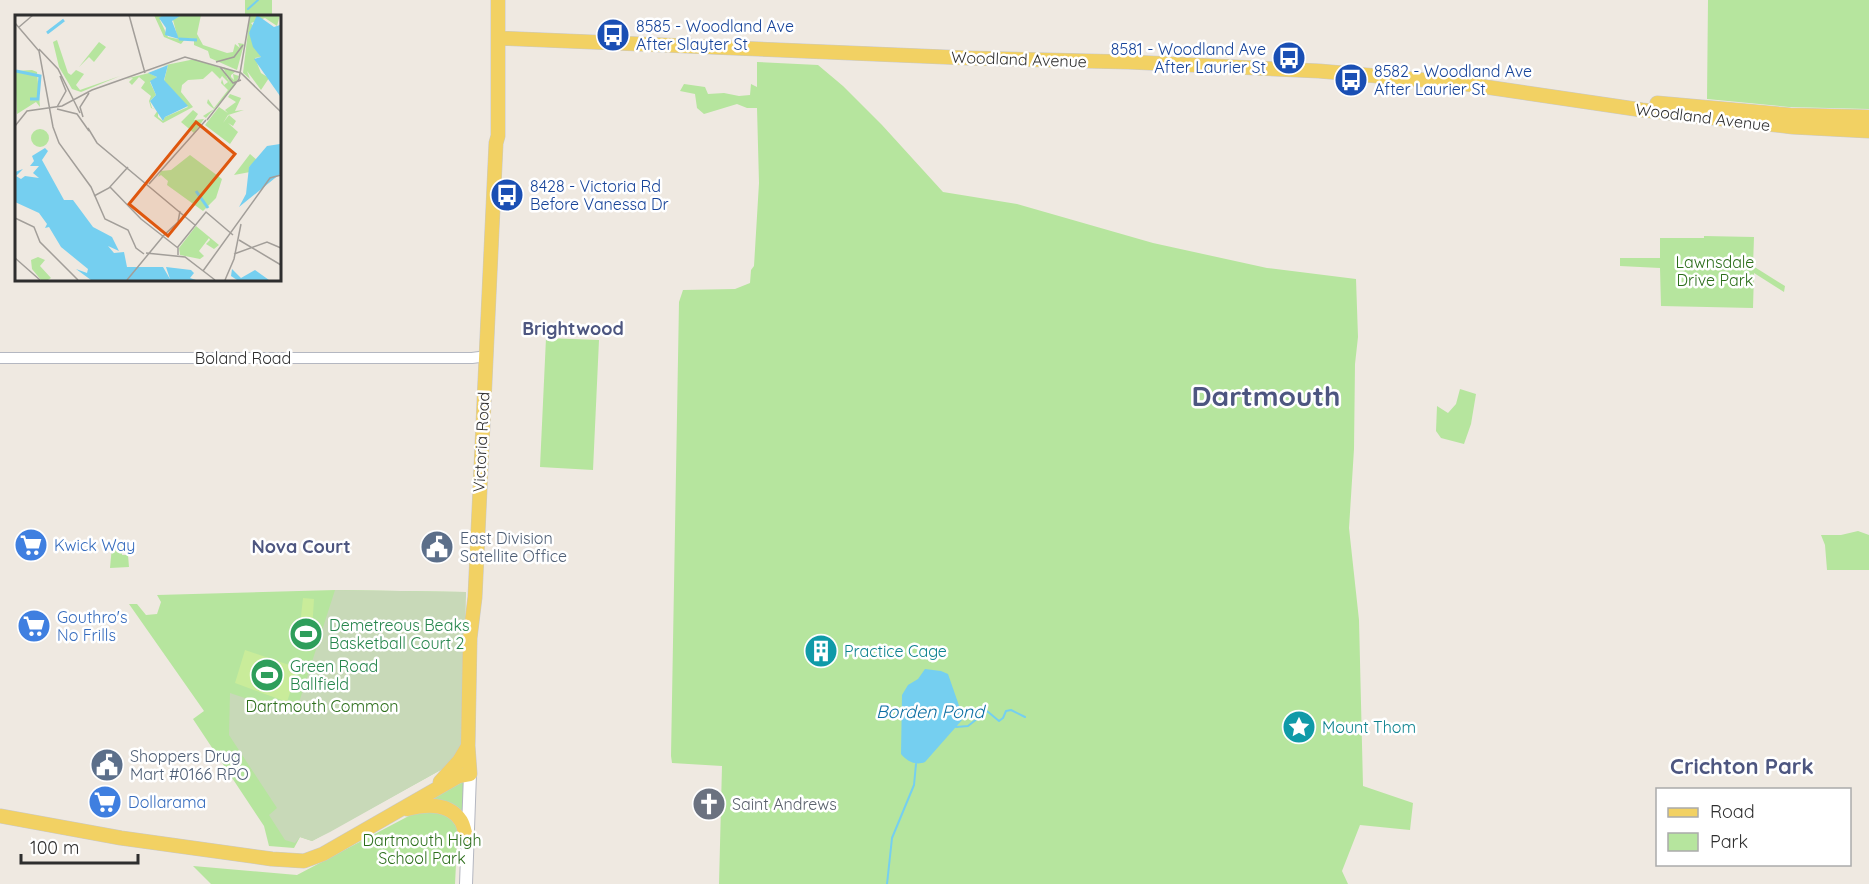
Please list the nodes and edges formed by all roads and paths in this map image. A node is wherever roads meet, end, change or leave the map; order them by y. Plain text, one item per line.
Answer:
1 (498, 0) edge
2 (499, 39) junction
3 (520, 39) junction
4 (499, 73) junction
5 (1538, 93) junction
6 (1869, 117) edge
7 (1869, 131) edge
8 (487, 357) junction
9 (0, 358) edge
10 (468, 746) junction
11 (470, 774) junction
12 (430, 791) junction
13 (397, 812) junction
14 (0, 816) edge
15 (467, 840) junction
16 (466, 884) edge

1 - 2 main road, Victoria Road
2 - 3 main road, Woodland Avenue
2 - 4 main road, Victoria Road
3 - 4 main road
3 - 5 main road, Woodland Avenue
4 - 8 main road, Victoria Road
5 - 6 main road, Woodland Avenue
5 - 7 main road, Woodland Avenue
8 - 9 street, Boland Road
8 - 10 main road, Victoria Road
10 - 11 main road, Victoria Road
10 - 12 main road
11 - 12 main road
11 - 15 main road, Victoria Road
12 - 13 main road
13 - 14 main road
13 - 15 main road
15 - 16 main road, Victoria Road

